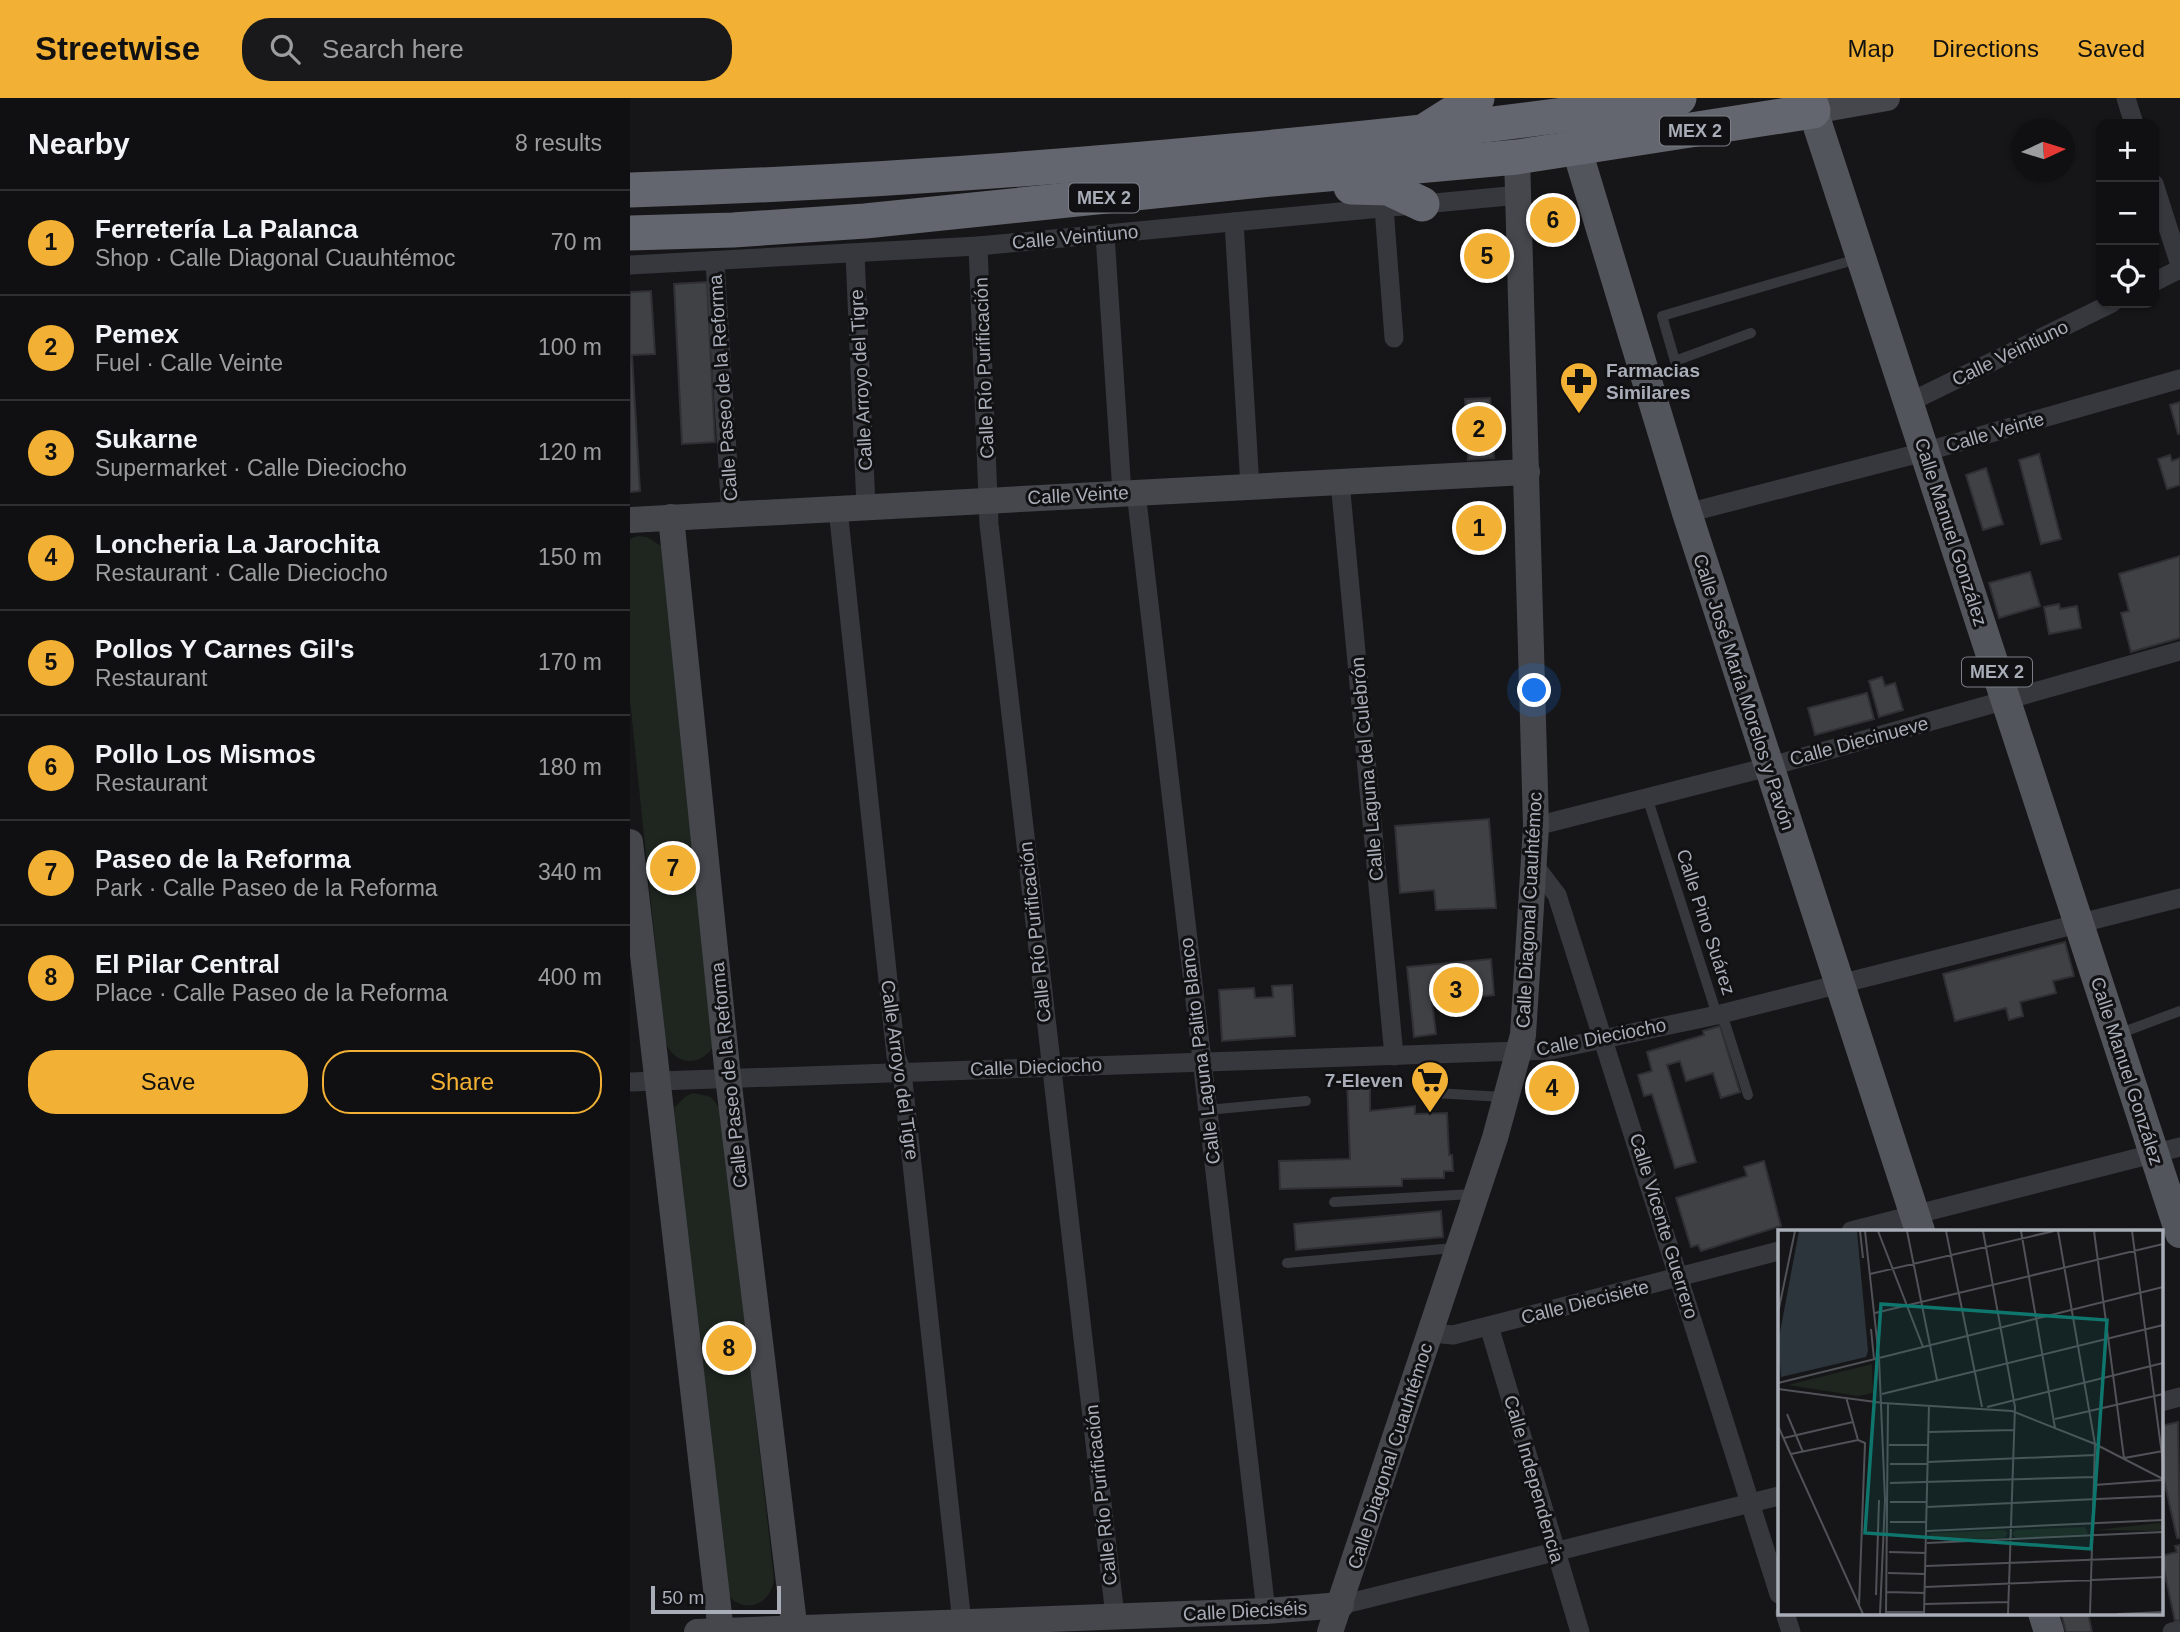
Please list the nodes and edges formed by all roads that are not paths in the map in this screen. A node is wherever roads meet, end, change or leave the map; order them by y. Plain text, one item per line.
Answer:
1 (1477, 98) edge
2 (1679, 98) edge
3 (1887, 98) edge
4 (2126, 98) edge
5 (1811, 105) edge
6 (1565, 107) edge
7 (1517, 110) edge
8 (2132, 119) edge
9 (1420, 133) junction
10 (1577, 150) junction
11 (1517, 157) junction
12 (1282, 178) junction
13 (630, 190) edge
14 (1519, 195) junction
15 (2159, 200) edge
16 (1422, 204) junction
17 (1384, 208) junction
18 (1234, 222) junction
19 (630, 233) edge
20 (1105, 235) junction
21 (978, 246) junction
22 (855, 254) junction
23 (1861, 258) junction
24 (715, 262) junction
25 (630, 265) edge
26 (2180, 267) edge
27 (2159, 279) edge
28 (2102, 308) edge
29 (1751, 333) dead end
30 (1394, 338) dead end
31 (2180, 379) edge
32 (1908, 403) junction
33 (1924, 452) junction
34 (1527, 472) junction
35 (1340, 482) junction
36 (1250, 486) junction
37 (1129, 492) junction
38 (989, 500) junction
39 (866, 506) junction
40 (838, 509) junction
41 (1687, 513) junction
42 (732, 514) junction
43 (671, 517) junction
44 (630, 520) edge
45 (2180, 651) edge
46 (2006, 701) junction
47 (1768, 766) junction
48 (1647, 797) junction
49 (1536, 826) junction
50 (630, 842) edge
51 (1534, 865) junction
52 (2180, 898) edge
53 (2079, 925) junction
54 (1839, 983) junction
55 (2180, 1011) edge
56 (1717, 1015) junction
57 (2115, 1035) junction
58 (1605, 1037) junction
59 (1519, 1052) junction
60 (1429, 1055) junction
61 (1394, 1056) junction
62 (1200, 1060) junction
63 (1052, 1067) junction
64 (902, 1072) junction
65 (729, 1077) junction
66 (630, 1082) edge
67 (657, 1082) junction
68 (1748, 1095) dead end
69 (1507, 1097) junction
70 (1306, 1101) dead end
71 (1207, 1110) junction
72 (2167, 1150) edge
73 (1476, 1194) junction
74 (1334, 1202) dead end
75 (1917, 1223) edge
76 (1860, 1230) edge
77 (2180, 1233) edge
78 (1458, 1248) junction
79 (1778, 1251) edge
80 (1287, 1263) dead end
81 (1680, 1278) junction
82 (1489, 1326) junction
83 (1430, 1333) junction
84 (2180, 1397) edge
85 (2162, 1402) edge
86 (1778, 1496) edge
87 (1751, 1503) junction
88 (1556, 1553) junction
89 (1778, 1591) edge
90 (1341, 1605) junction
91 (1266, 1611) junction
92 (1785, 1614) edge
93 (2043, 1614) edge
94 (1115, 1616) junction
95 (1064, 1625) edge
96 (963, 1627) edge
97 (795, 1630) edge
98 (2180, 1630) edge
99 (713, 1632) edge
100 (1330, 1632) edge
101 (1580, 1632) edge
102 (1791, 1632) edge
103 (2049, 1632) edge
104 (2172, 1632) edge

1 - 9 highway
2 - 6 highway, MEX 2
3 - 5 street
4 - 8 street
5 - 10 highway, MEX 2
5 - 23 main road, Calle Manuel González / MEX 2
6 - 7 highway, MEX 2
6 - 10 highway
7 - 9 highway, MEX 2
7 - 11 highway
9 - 13 highway, MEX 2
10 - 11 highway, MEX 2
10 - 41 main road, Calle José María Morelos y Pavón
11 - 12 highway, MEX 2
11 - 14 street, Calle Diagonal Cuauhtémoc
12 - 16 highway
12 - 19 highway, MEX 2
14 - 16 street, Calle Veintiuno
14 - 34 street, Calle Diagonal Cuauhtémoc
15 - 26 street
16 - 17 street, Calle Veintiuno
17 - 18 street, Calle Veintiuno
17 - 30 street
18 - 20 street, Calle Veintiuno
18 - 36 street
20 - 21 street, Calle Veintiuno
20 - 37 street, Calle Laguna Palito Blanco
21 - 22 street, Calle Veintiuno
21 - 38 street, Calle Río Purificación
22 - 24 street, Calle Veintiuno
22 - 39 street, Calle Arroyo del Tigre
23 - 29 lane
23 - 32 main road, Calle Manuel González / MEX 2
24 - 25 street, Calle Veintiuno
24 - 42 street, Calle Paseo de la Reforma
26 - 27 street
28 - 32 street, Calle Veintiuno
31 - 33 street, Calle Veinte
32 - 33 main road, Calle Manuel González / MEX 2
33 - 41 street, Calle Veinte
33 - 46 main road, Calle Manuel González / MEX 2
34 - 35 street, Calle Veinte
34 - 49 street, Calle Diagonal Cuauhtémoc
35 - 36 street, Calle Veinte
35 - 61 street, Calle Laguna del Culebrón
36 - 37 street, Calle Veinte
37 - 38 street, Calle Veinte
37 - 62 street, Calle Laguna Palito Blanco
38 - 39 street, Calle Veinte
38 - 63 street, Calle Río Purificación
39 - 40 street, Calle Veinte
40 - 42 street, Calle Veinte
40 - 64 street, Calle Arroyo del Tigre
41 - 47 main road, Calle José María Morelos y Pavón
42 - 43 street, Calle Veinte
43 - 44 street, Calle Veinte
43 - 65 street, Calle Paseo de la Reforma
45 - 46 street, Calle Diecinueve
46 - 47 street, Calle Diecinueve
46 - 53 main road, Calle Manuel González / MEX 2
47 - 48 street, Calle Diecinueve
47 - 54 main road, Calle José María Morelos y Pavón
48 - 49 street, Calle Diecinueve
48 - 56 lane, Calle Pino Suárez
49 - 51 street, Calle Diagonal Cuauhtémoc
50 - 67 street
51 - 58 street, Calle Vicente Guerrero
51 - 59 street, Calle Diagonal Cuauhtémoc
52 - 53 street, Calle Dieciocho
53 - 54 street, Calle Dieciocho
53 - 57 main road, Calle Manuel González / MEX 2
54 - 56 street, Calle Dieciocho
54 - 75 main road, Calle José María Morelos y Pavón
55 - 57 lane
56 - 58 street, Calle Dieciocho
56 - 68 lane, Calle Pino Suárez
57 - 72 main road, Calle Manuel González / MEX 2
58 - 59 street, Calle Dieciocho
58 - 81 street, Calle Vicente Guerrero
59 - 60 street, Calle Dieciocho
59 - 69 street, Calle Diagonal Cuauhtémoc
60 - 61 street, Calle Dieciocho
60 - 69 lane
61 - 62 street, Calle Dieciocho
62 - 63 street, Calle Dieciocho
62 - 71 street, Calle Laguna Palito Blanco
63 - 64 street, Calle Dieciocho
63 - 94 street, Calle Río Purificación
64 - 65 street, Calle Dieciocho
64 - 96 street, Calle Arroyo del Tigre
65 - 67 street, Calle Dieciocho
65 - 97 street, Calle Paseo de la Reforma
66 - 67 street, Calle Dieciocho
67 - 99 street
69 - 73 street, Calle Diagonal Cuauhtémoc
70 - 71 lane
71 - 91 street, Calle Laguna Palito Blanco
72 - 75 street
72 - 77 main road, Calle Manuel González / MEX 2
73 - 74 lane
73 - 78 street, Calle Diagonal Cuauhtémoc
75 - 76 street
78 - 80 lane
78 - 83 street, Calle Diagonal Cuauhtémoc
79 - 81 street, Calle Diecisiete
81 - 82 street, Calle Diecisiete
81 - 87 street, Calle Vicente Guerrero
82 - 83 street, Calle Diecisiete
82 - 88 street, Calle Independencia
83 - 90 street, Calle Diagonal Cuauhtémoc
84 - 85 street
86 - 87 street, Calle Dieciséis
87 - 88 street, Calle Dieciséis
87 - 89 street, Calle Vicente Guerrero
88 - 90 street, Calle Dieciséis
88 - 101 street, Calle Independencia
90 - 91 street, Calle Dieciséis
90 - 100 street, Calle Diagonal Cuauhtémoc
91 - 94 street, Calle Dieciséis
92 - 102 street
93 - 103 main road
94 - 95 street, Calle Dieciséis
95 - 96 street, Calle Dieciséis
96 - 97 street, Calle Dieciséis
97 - 99 street, Calle Dieciséis
98 - 104 street

